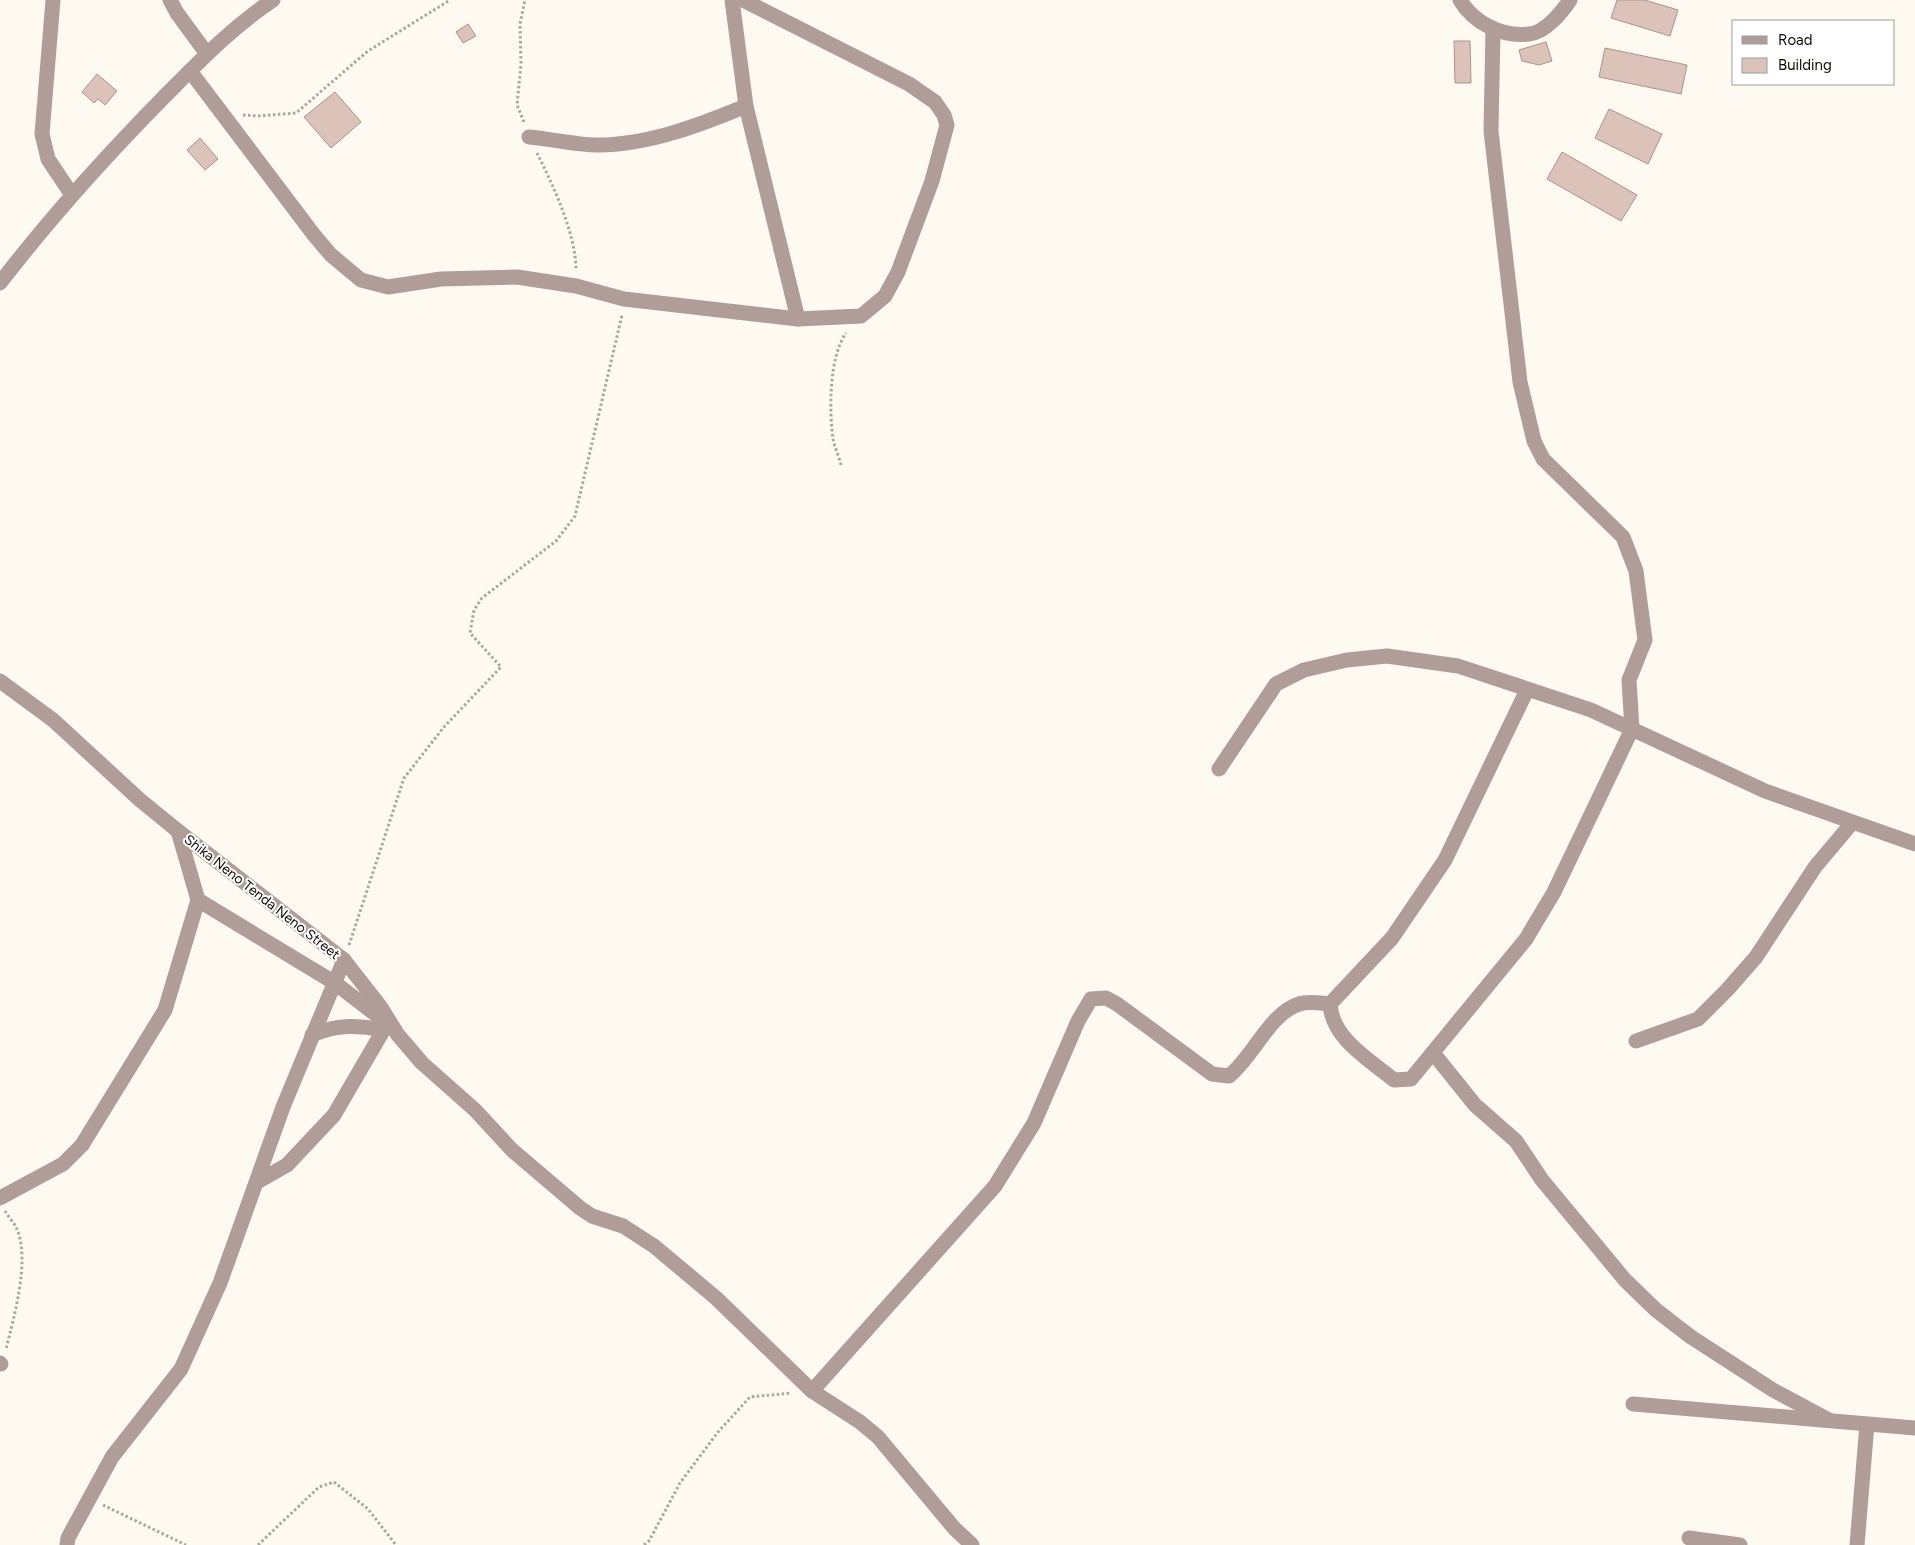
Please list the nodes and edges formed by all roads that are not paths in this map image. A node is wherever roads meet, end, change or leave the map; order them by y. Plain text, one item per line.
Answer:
1 (53, 0) edge
2 (170, 0) edge
3 (273, 0) edge
4 (732, 0) edge
5 (742, 0) edge
6 (1460, 0) edge
7 (1570, 0) edge
8 (1493, 30) junction
9 (207, 54) junction
10 (190, 71) junction
11 (746, 106) junction
12 (529, 137) dead end
13 (72, 194) junction
14 (0, 283) edge
15 (798, 319) junction
16 (0, 681) edge
17 (1527, 690) junction
18 (1632, 729) junction
19 (1219, 769) dead end
20 (1852, 823) junction
21 (178, 831) junction
22 (1915, 844) edge
23 (198, 900) junction
24 (344, 960) junction
25 (335, 983) junction
26 (1330, 1004) junction
27 (390, 1030) junction
28 (312, 1035) junction
29 (1636, 1041) dead end
30 (1434, 1054) junction
31 (257, 1182) junction
32 (0, 1198) edge
33 (812, 1391) junction
34 (1633, 1404) dead end
35 (1829, 1420) junction
36 (1868, 1424) junction
37 (1915, 1428) edge
38 (1688, 1538) dead end
39 (67, 1545) edge
40 (972, 1545) edge
41 (1740, 1545) edge
42 (1857, 1545) edge

1 - 13 street
2 - 9 street
3 - 9 street
4 - 11 street
5 - 15 street
6 - 8 street
7 - 8 street
8 - 18 street
9 - 10 street
10 - 13 street
10 - 15 street
11 - 12 street
11 - 15 street
13 - 14 street
16 - 21 street, Shika Neno Tenda Neno Street
17 - 18 street
17 - 19 street
17 - 26 street
18 - 20 street
18 - 30 street
20 - 22 street
20 - 29 street
21 - 23 street
21 - 24 street, Shika Neno Tenda Neno Street
23 - 25 street
23 - 32 street
24 - 25 street
24 - 27 street, Shika Neno Tenda Neno Street
25 - 27 street
25 - 28 street
26 - 30 street
26 - 33 street
27 - 28 street
27 - 31 street
27 - 33 street, Shika Neno Tenda Neno Street
28 - 31 street
30 - 35 street
31 - 39 street
33 - 40 street, Shika Neno Tenda Neno Street
34 - 35 street
35 - 36 street
36 - 37 street
36 - 42 street
38 - 41 street

